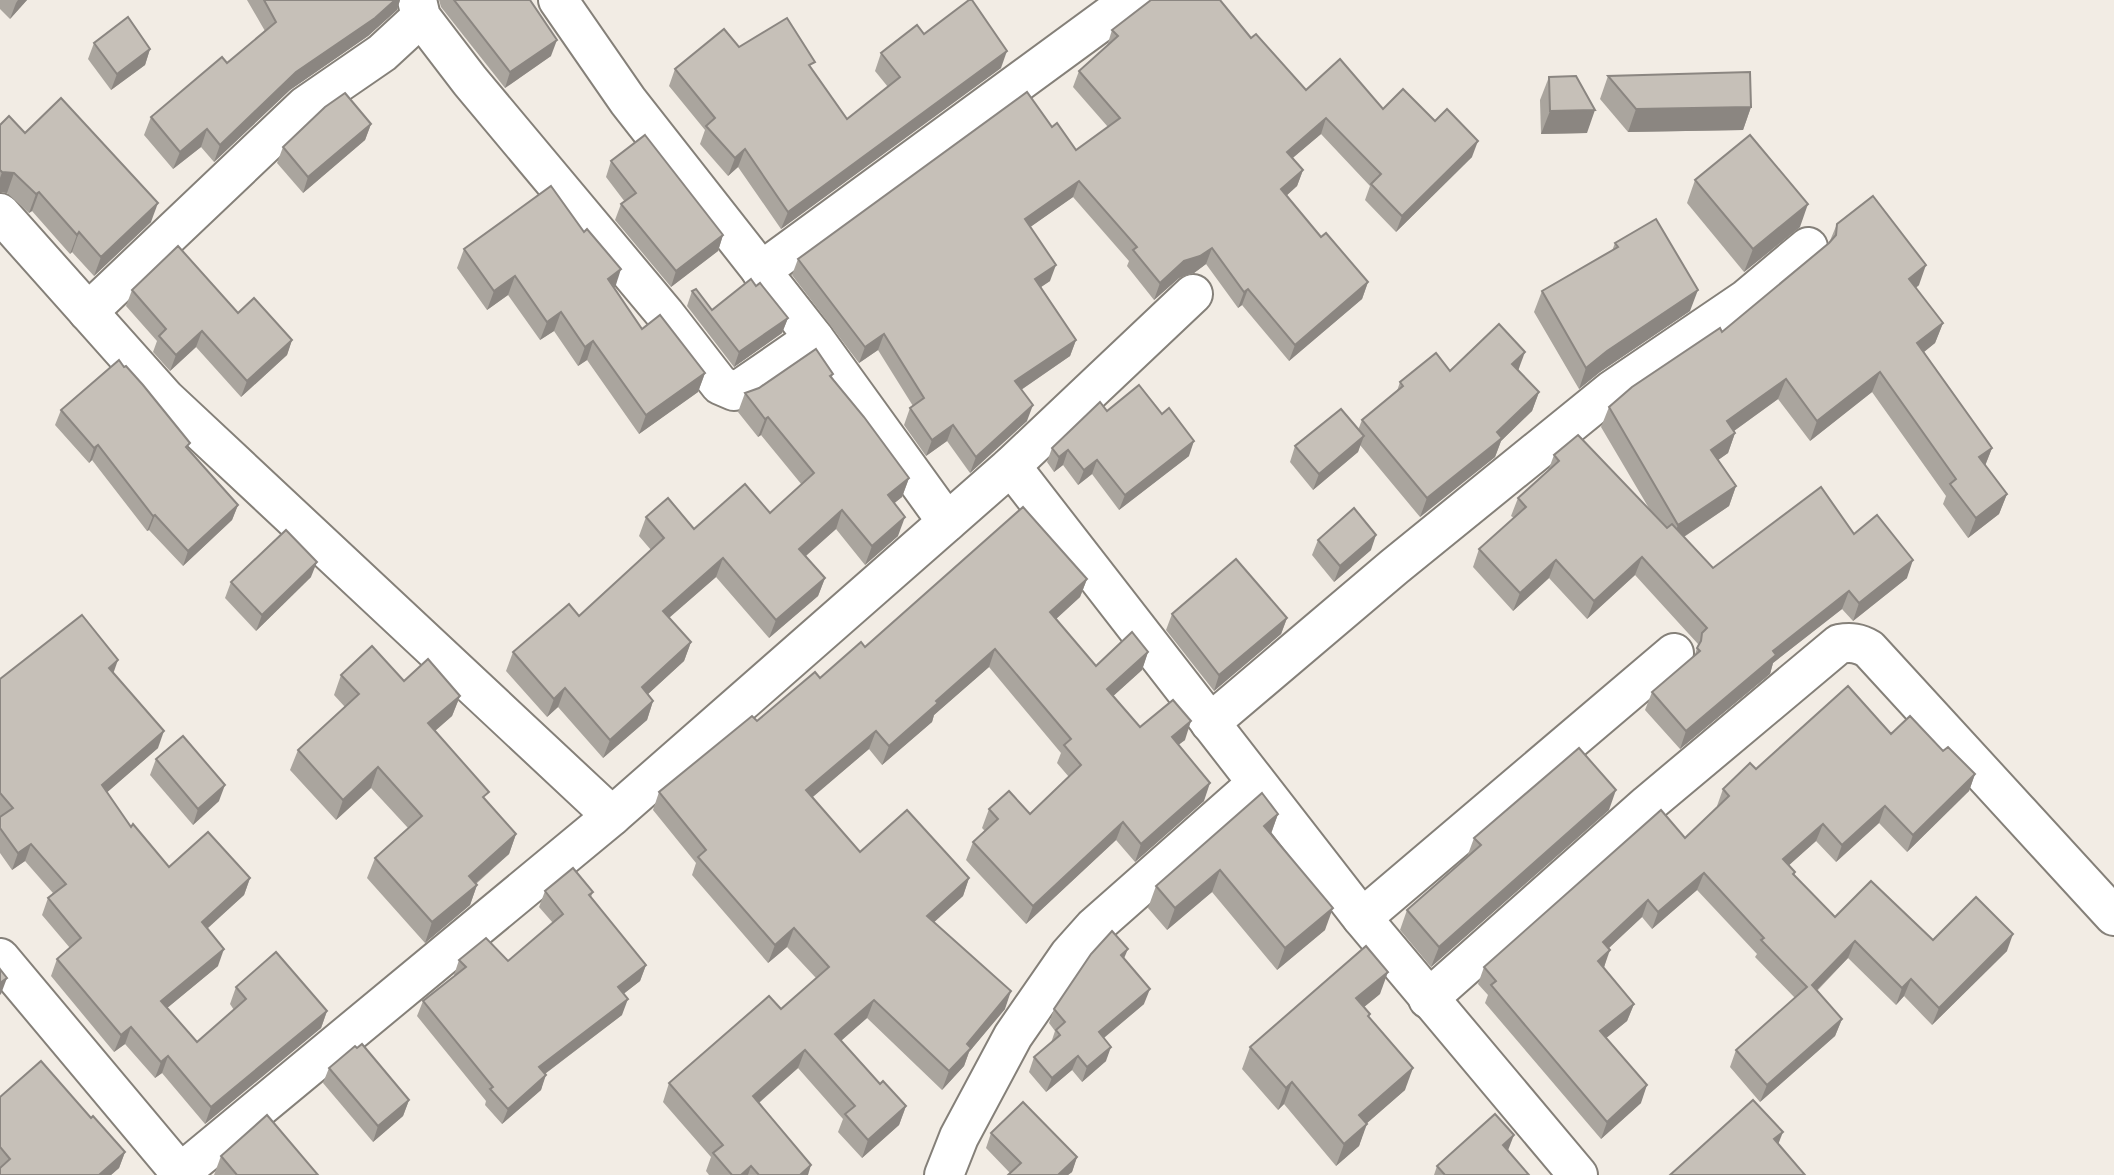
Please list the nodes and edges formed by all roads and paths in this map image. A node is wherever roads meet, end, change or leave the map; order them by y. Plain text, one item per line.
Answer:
1 (558, 0) edge
2 (1131, 0) edge
3 (419, 8) edge
4 (0, 213) edge
5 (1808, 247) dead end
6 (761, 271) junction
7 (1193, 294) dead end
8 (88, 312) junction
9 (814, 338) junction
10 (1011, 466) junction
11 (947, 522) junction
12 (1675, 653) dead end
13 (1210, 723) junction
14 (1256, 784) junction
15 (612, 816) junction
16 (2114, 916) edge
17 (1362, 918) junction
18 (0, 958) edge
19 (1429, 999) junction
20 (180, 1174) edge
21 (944, 1175) edge
22 (1578, 1175) edge

1 - 6 street
2 - 6 street
3 - 8 street
3 - 9 street
4 - 8 street
5 - 13 street
6 - 9 street
7 - 10 street
8 - 15 street
9 - 11 street
10 - 11 street
10 - 13 street
11 - 15 street
12 - 17 street
13 - 14 street
14 - 17 street
14 - 21 street
15 - 20 street
16 - 19 street
17 - 19 street
18 - 20 street
19 - 22 street

